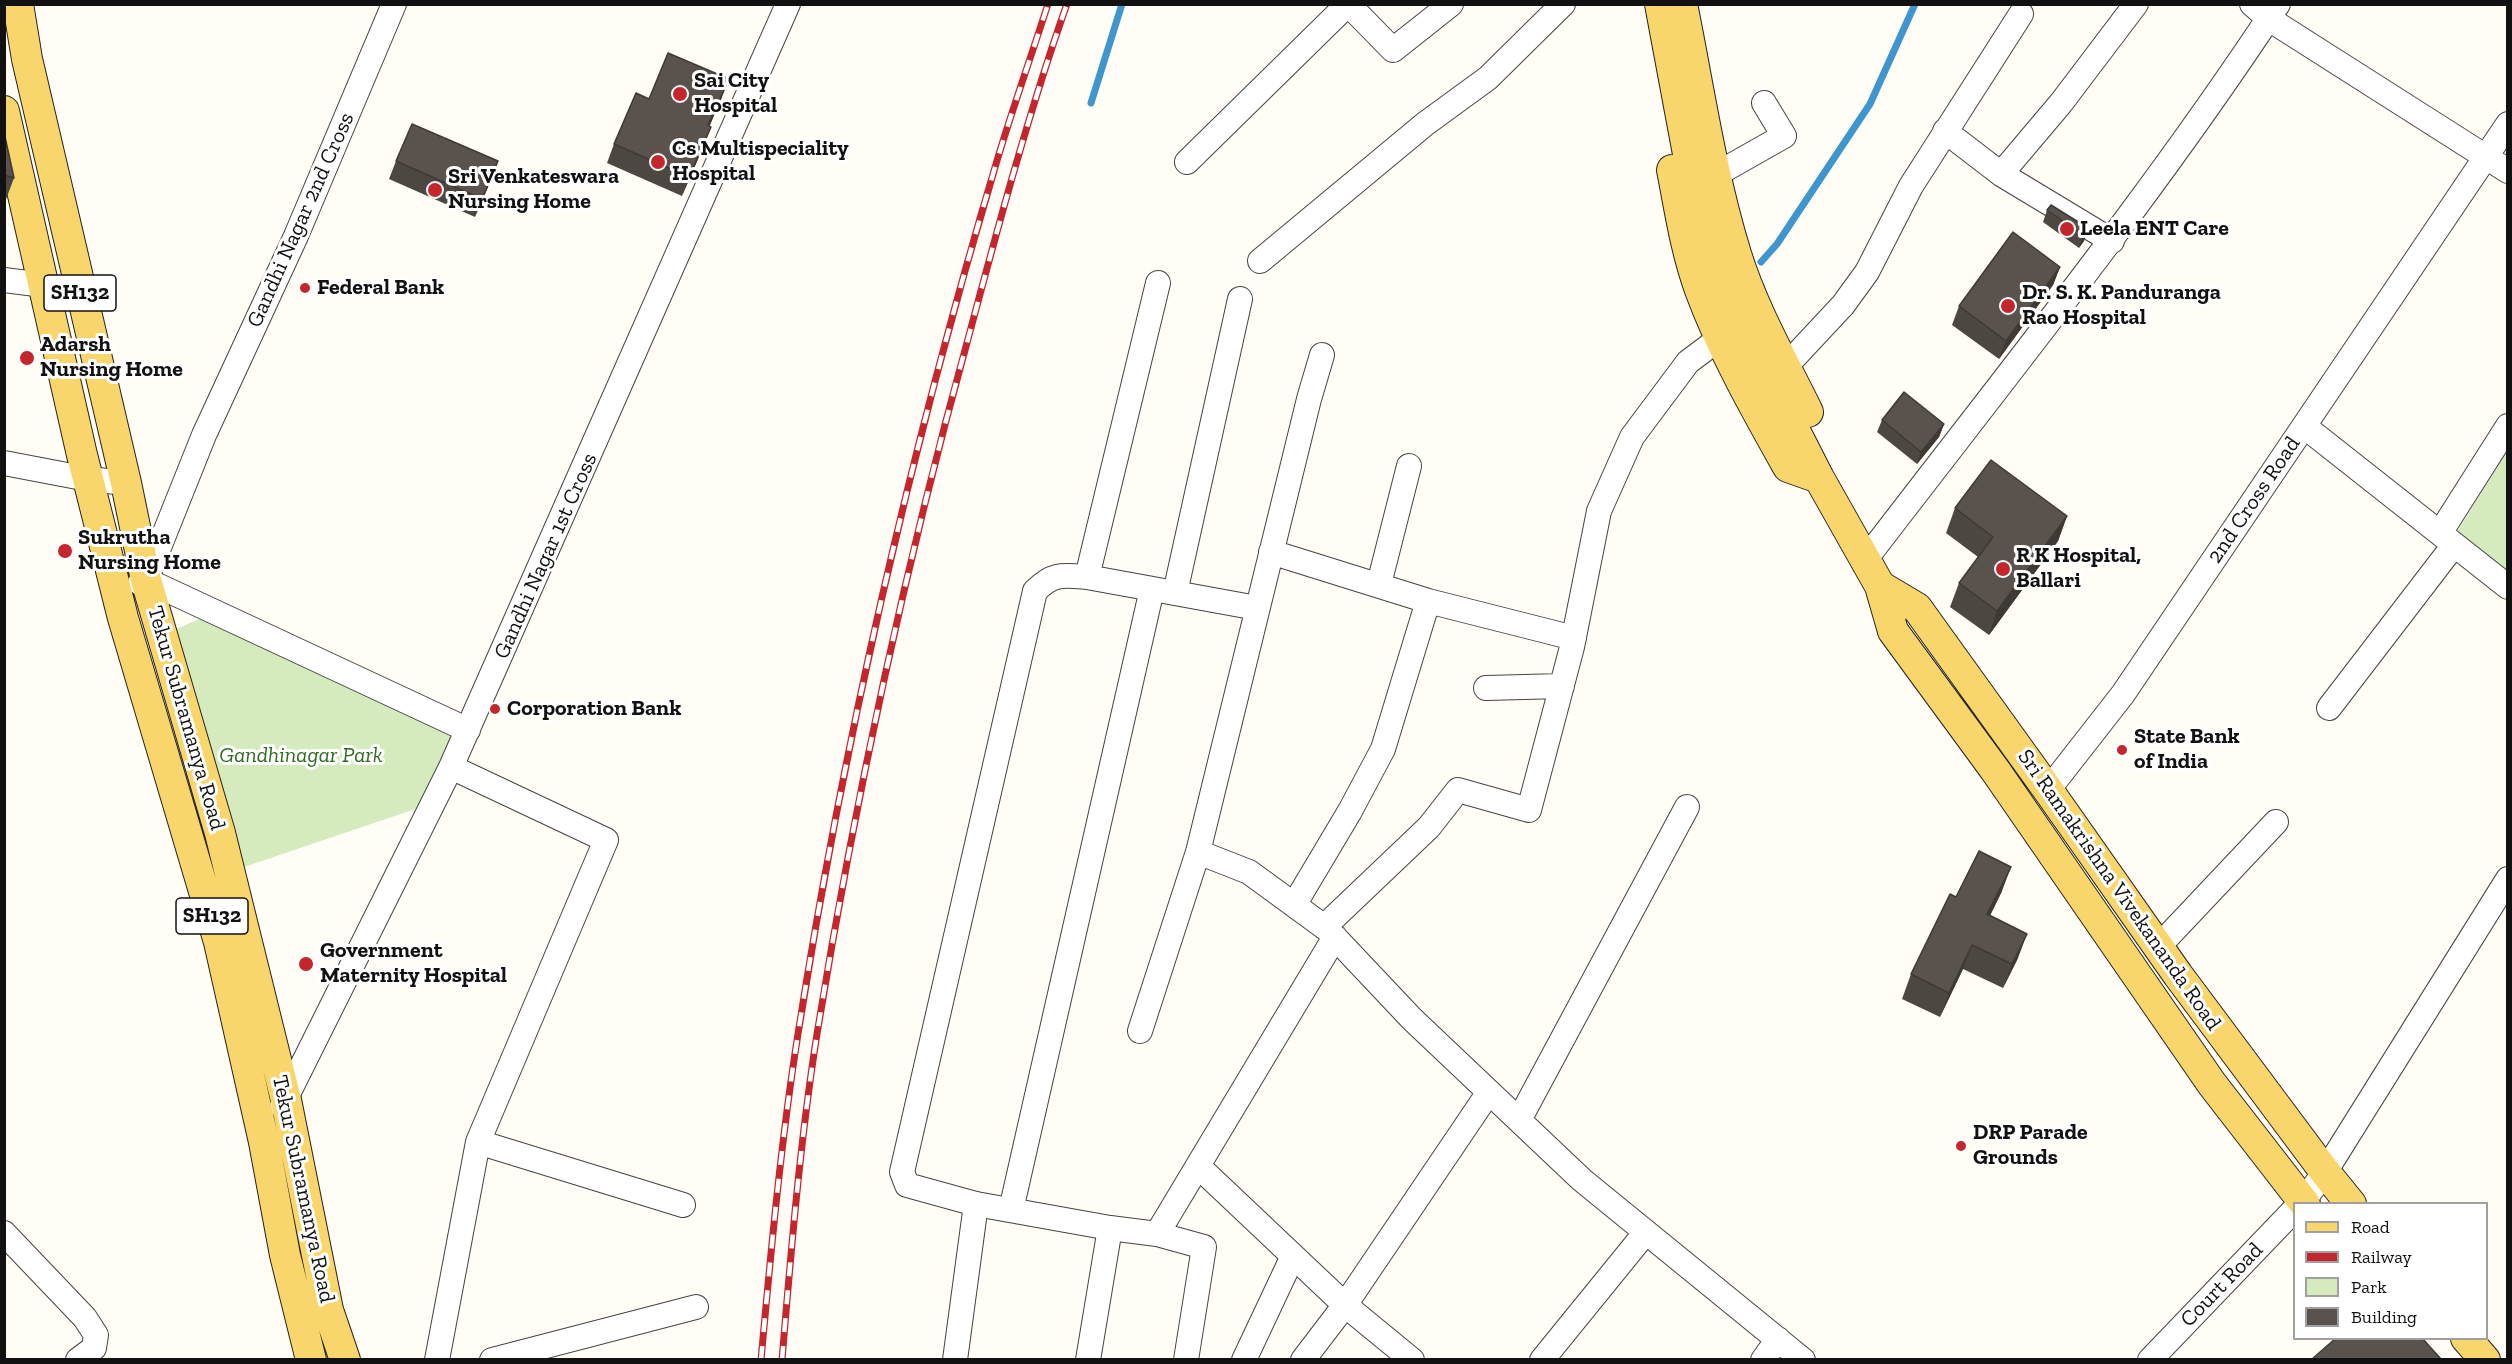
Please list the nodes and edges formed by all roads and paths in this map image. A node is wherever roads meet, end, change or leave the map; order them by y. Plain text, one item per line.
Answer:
1 (18, 4) edge
2 (394, 4) edge
3 (788, 4) edge
4 (1451, 4) edge
5 (1563, 4) edge
6 (1640, 4) edge
7 (1660, 4) edge
8 (1682, 4) edge
9 (2136, 4) edge
10 (2266, 9) edge
11 (2021, 14) dead end
12 (1764, 104) dead end
13 (4, 111) edge
14 (2508, 124) edge
15 (1945, 131) junction
16 (2486, 157) junction
17 (1187, 162) dead end
18 (2508, 171) edge
19 (2001, 174) junction
20 (1715, 175) junction
21 (2112, 241) junction
22 (1260, 261) dead end
23 (4, 280) edge
24 (1158, 283) dead end
25 (44, 285) junction
26 (1240, 299) dead end
27 (1720, 338) junction
28 (1322, 355) dead end
29 (1786, 366) junction
30 (2304, 426) junction
31 (2508, 426) edge
32 (4, 463) edge
33 (1409, 466) dead end
34 (85, 467) junction
35 (1819, 478) junction
36 (126, 483) junction
37 (2447, 539) junction
38 (1271, 552) junction
39 (1865, 560) junction
40 (1087, 577) junction
41 (146, 580) junction
42 (1379, 584) junction
43 (1880, 586) junction
44 (2508, 587) edge
45 (1164, 591) junction
46 (117, 595) junction
47 (1428, 601) junction
48 (1257, 608) junction
49 (1574, 638) junction
50 (1562, 686) junction
51 (1486, 688) dead end
52 (2329, 708) dead end
53 (468, 730) junction
54 (451, 767) junction
55 (2048, 790) junction
56 (1687, 807) dead end
57 (2276, 822) dead end
58 (1198, 852) junction
59 (2508, 879) edge
60 (1294, 905) junction
61 (2500, 907) edge
62 (1329, 932) junction
63 (2158, 947) junction
64 (1140, 1031) dead end
65 (1489, 1092) junction
66 (286, 1100) junction
67 (1519, 1120) junction
68 (478, 1142) junction
69 (264, 1143) junction
70 (1198, 1166) junction
71 (2325, 1172) junction
72 (2299, 1202) edge
73 (2303, 1202) edge
74 (2350, 1202) edge
75 (976, 1204) junction
76 (683, 1205) dead end
77 (1011, 1210) junction
78 (2293, 1213) edge
79 (1110, 1228) junction
80 (1646, 1232) junction
81 (4, 1233) edge
82 (1157, 1234) junction
83 (1293, 1256) junction
84 (1345, 1305) junction
85 (696, 1307) dead end
86 (1778, 1339) junction
87 (2468, 1340) edge
88 (78, 1359) edge
89 (311, 1359) edge
90 (345, 1359) edge
91 (437, 1359) edge
92 (492, 1359) edge
93 (955, 1359) edge
94 (1088, 1359) edge
95 (1186, 1359) edge
96 (1244, 1359) edge
97 (1303, 1359) edge
98 (1412, 1359) edge
99 (1542, 1359) edge
100 (1763, 1359) edge
101 (1803, 1359) edge
102 (2150, 1359) edge
103 (2485, 1359) edge

1 - 36 main road, Tekur Subramanya Road / SH132
2 - 41 street, Gandhi Nagar 2nd Cross
3 - 53 street, Gandhi Nagar 1st Cross
4 - 17 street
5 - 22 street
6 - 27 main road
7 - 35 main road, Sri Ramakrishna Vivekananda Road
8 - 20 main road
9 - 19 street
10 - 16 street
10 - 21 street
11 - 15 street
12 - 20 street
13 - 25 main road, SH132
14 - 16 street, 2nd Cross Road
15 - 19 street
15 - 29 street
16 - 18 street
16 - 30 street, 2nd Cross Road
19 - 21 street
20 - 29 main road
21 - 39 street
23 - 25 street
24 - 40 street
25 - 34 main road, SH132
26 - 45 street
27 - 35 main road
27 - 49 street
28 - 38 street
29 - 35 main road
30 - 37 street
30 - 55 street, 2nd Cross Road
31 - 37 street
32 - 34 street
33 - 42 street
34 - 36 street
34 - 46 main road, Tekur Subramanya Road / SH132
35 - 39 main road, Sri Ramakrishna Vivekananda Road
36 - 41 main road, Tekur Subramanya Road / SH132
37 - 44 street
37 - 52 street
38 - 42 street
38 - 48 street
39 - 43 main road, Sri Ramakrishna Vivekananda Road
40 - 45 street
40 - 75 street
41 - 46 street
41 - 53 street
41 - 66 main road, Tekur Subramanya Road / SH132
42 - 47 street
43 - 55 main road, Sri Ramakrishna Vivekananda Road
43 - 72 main road, Sri Ramakrishna Vivekananda Road
45 - 48 street
45 - 77 street
46 - 69 main road, Tekur Subramanya Road / SH132
47 - 49 street
47 - 60 street
48 - 58 street
49 - 50 street
50 - 51 street
50 - 62 street
53 - 54 street, Gandhi Nagar 1st Cross
54 - 66 street, Gandhi Nagar 1st Cross
54 - 68 street
55 - 63 main road, Sri Ramakrishna Vivekananda Road
56 - 67 street
57 - 63 street
58 - 60 street
58 - 64 street
59 - 61 street, Court Road
60 - 62 street
61 - 71 street, Court Road
62 - 65 street
62 - 70 street
63 - 71 main road, Sri Ramakrishna Vivekananda Road
65 - 67 street
65 - 84 street
66 - 69 street, Gandhi Nagar 1st Cross
66 - 90 main road, Tekur Subramanya Road / SH132
67 - 80 street
68 - 76 street
68 - 91 street
69 - 89 main road, Tekur Subramanya Road / SH132
70 - 82 street
70 - 83 street
71 - 73 street, Court Road
71 - 74 main road, Sri Ramakrishna Vivekananda Road
75 - 77 street
75 - 93 street
77 - 79 street
78 - 102 street, Court Road
79 - 82 street
79 - 94 street
80 - 86 street
80 - 99 street
81 - 88 street
82 - 95 street
83 - 84 street
83 - 96 street
84 - 97 street
84 - 98 street
85 - 92 street
86 - 100 street
86 - 101 street
87 - 103 main road

